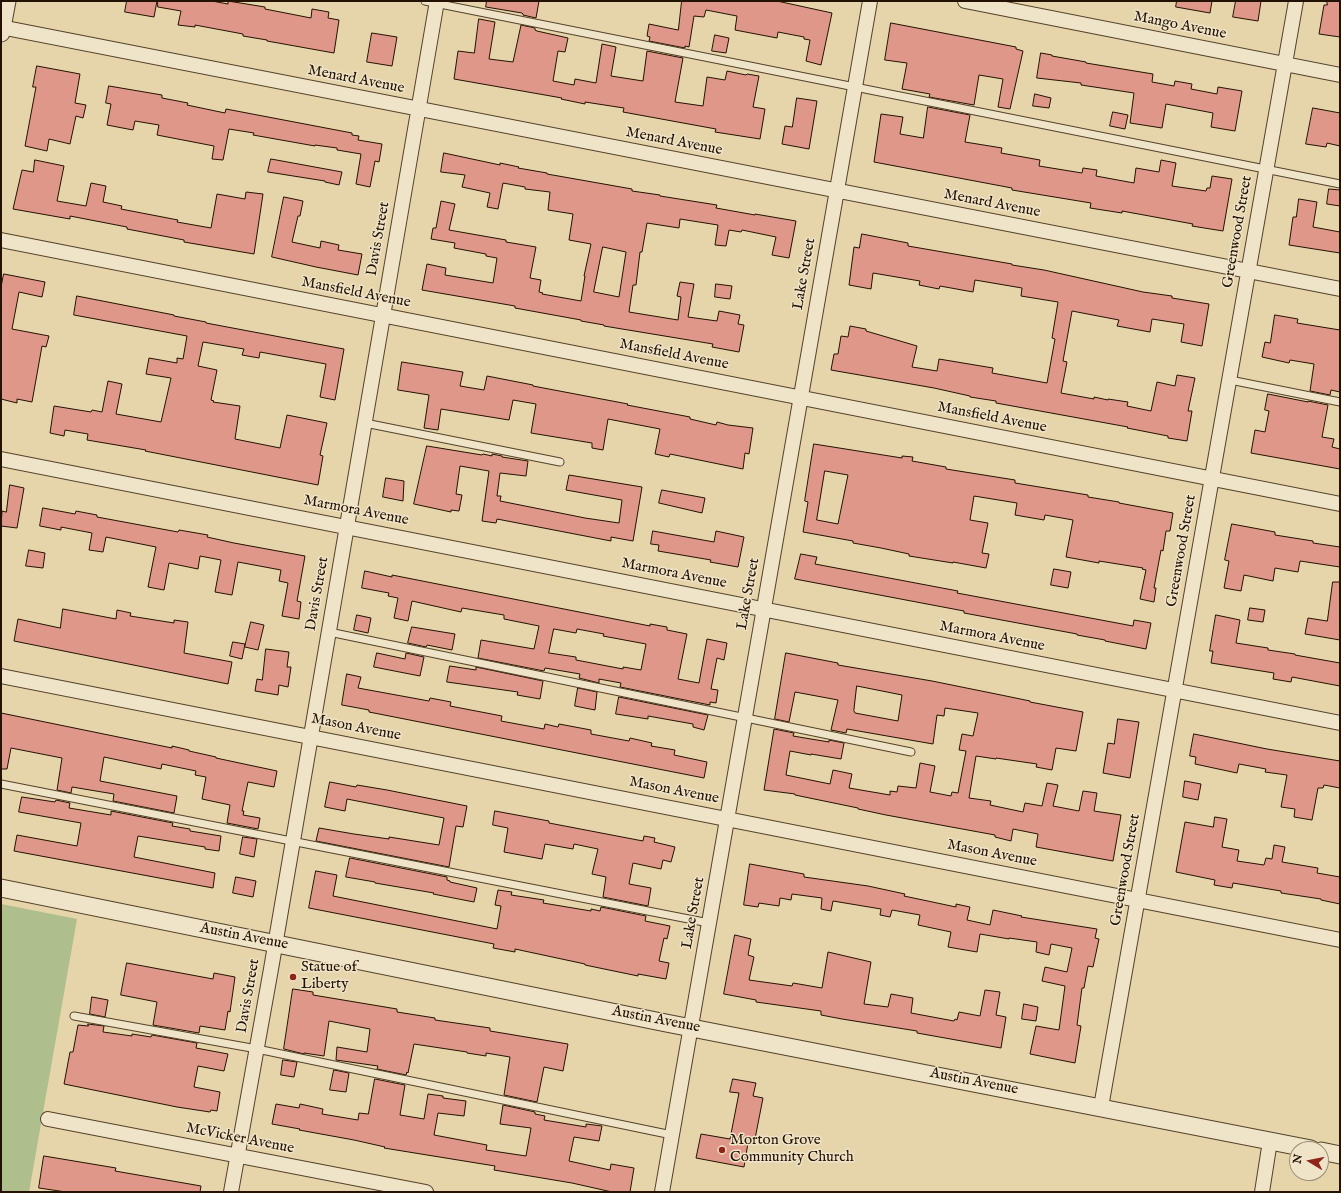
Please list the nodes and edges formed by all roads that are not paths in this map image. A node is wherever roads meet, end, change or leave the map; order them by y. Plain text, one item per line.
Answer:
1 (7, 1) edge
2 (870, 1) edge
3 (965, 1) edge
4 (1296, 1) edge
5 (433, 2) edge
6 (1, 29) edge
7 (1285, 64) junction
8 (1340, 75) edge
9 (855, 87) junction
10 (419, 109) junction
11 (1267, 169) junction
12 (1340, 184) edge
13 (837, 191) junction
14 (1, 240) edge
15 (1249, 272) junction
16 (1340, 290) edge
17 (383, 316) junction
18 (1230, 380) junction
19 (801, 398) junction
20 (1340, 402) edge
21 (365, 423) junction
22 (1, 458) edge
23 (560, 462) dead end
24 (1212, 479) junction
25 (1340, 504) edge
26 (347, 527) junction
27 (764, 609) junction
28 (329, 632) junction
29 (1, 676) edge
30 (1175, 690) junction
31 (745, 718) junction
32 (1340, 723) edge
33 (311, 737) junction
34 (911, 752) dead end
35 (1, 784) edge
36 (727, 819) junction
37 (293, 842) junction
38 (1, 888) edge
39 (1138, 900) junction
40 (709, 923) junction
41 (1340, 940) edge
42 (275, 944) junction
43 (74, 1016) dead end
44 (691, 1027) junction
45 (257, 1049) junction
46 (1101, 1107) junction
47 (48, 1119) dead end
48 (672, 1135) junction
49 (1270, 1141) junction
50 (1289, 1145) edge
51 (1329, 1152) edge
52 (1340, 1154) edge
53 (238, 1155) junction
54 (231, 1192) edge
55 (426, 1192) edge
56 (662, 1192) edge
57 (1262, 1192) edge

1 - 6 street
2 - 9 street, Lake Street
3 - 7 street, Mango Avenue
4 - 7 street, Greenwood Street
5 - 9 lane
5 - 10 street, Davis Street
6 - 10 street, Menard Avenue
7 - 8 street, Mango Avenue
7 - 11 street, Greenwood Street
9 - 11 lane
9 - 13 street, Lake Street
10 - 13 street, Menard Avenue
10 - 17 street, Davis Street
11 - 12 lane
11 - 15 street, Greenwood Street
13 - 15 street, Menard Avenue
13 - 19 street, Lake Street
14 - 17 street, Mansfield Avenue
15 - 16 street, Menard Avenue
15 - 18 street, Greenwood Street
17 - 19 street, Mansfield Avenue
17 - 21 street, Davis Street
18 - 20 lane
18 - 24 street, Greenwood Street
19 - 24 street, Mansfield Avenue
19 - 27 street, Lake Street
21 - 23 lane
21 - 26 street, Davis Street
22 - 26 street, Marmora Avenue
24 - 25 street, Mansfield Avenue
24 - 30 street, Greenwood Street
26 - 27 street, Marmora Avenue
26 - 28 street, Davis Street
27 - 30 street, Marmora Avenue
27 - 31 street, Lake Street
28 - 31 lane
28 - 33 street, Davis Street
29 - 33 street, Mason Avenue
30 - 32 street, Marmora Avenue
30 - 39 street, Greenwood Street
31 - 34 lane
31 - 36 street, Lake Street
33 - 36 street, Mason Avenue
33 - 37 street, Davis Street
35 - 37 lane
36 - 39 street, Mason Avenue
36 - 40 street, Lake Street
37 - 40 lane
37 - 42 street, Davis Street
38 - 42 street, Austin Avenue
39 - 41 street, Mason Avenue
39 - 46 street, Greenwood Street
40 - 44 street, Lake Street
42 - 44 street, Austin Avenue
42 - 45 street, Davis Street
43 - 45 lane
44 - 46 street, Austin Avenue
44 - 48 street, Lake Street
45 - 48 lane
45 - 53 street, Davis Street
46 - 49 street, Austin Avenue
47 - 53 street, McVicker Avenue
48 - 56 street, Lake Street
49 - 50 street, Austin Avenue
49 - 57 street
51 - 52 street
53 - 54 street, Davis Street
53 - 55 street, McVicker Avenue

